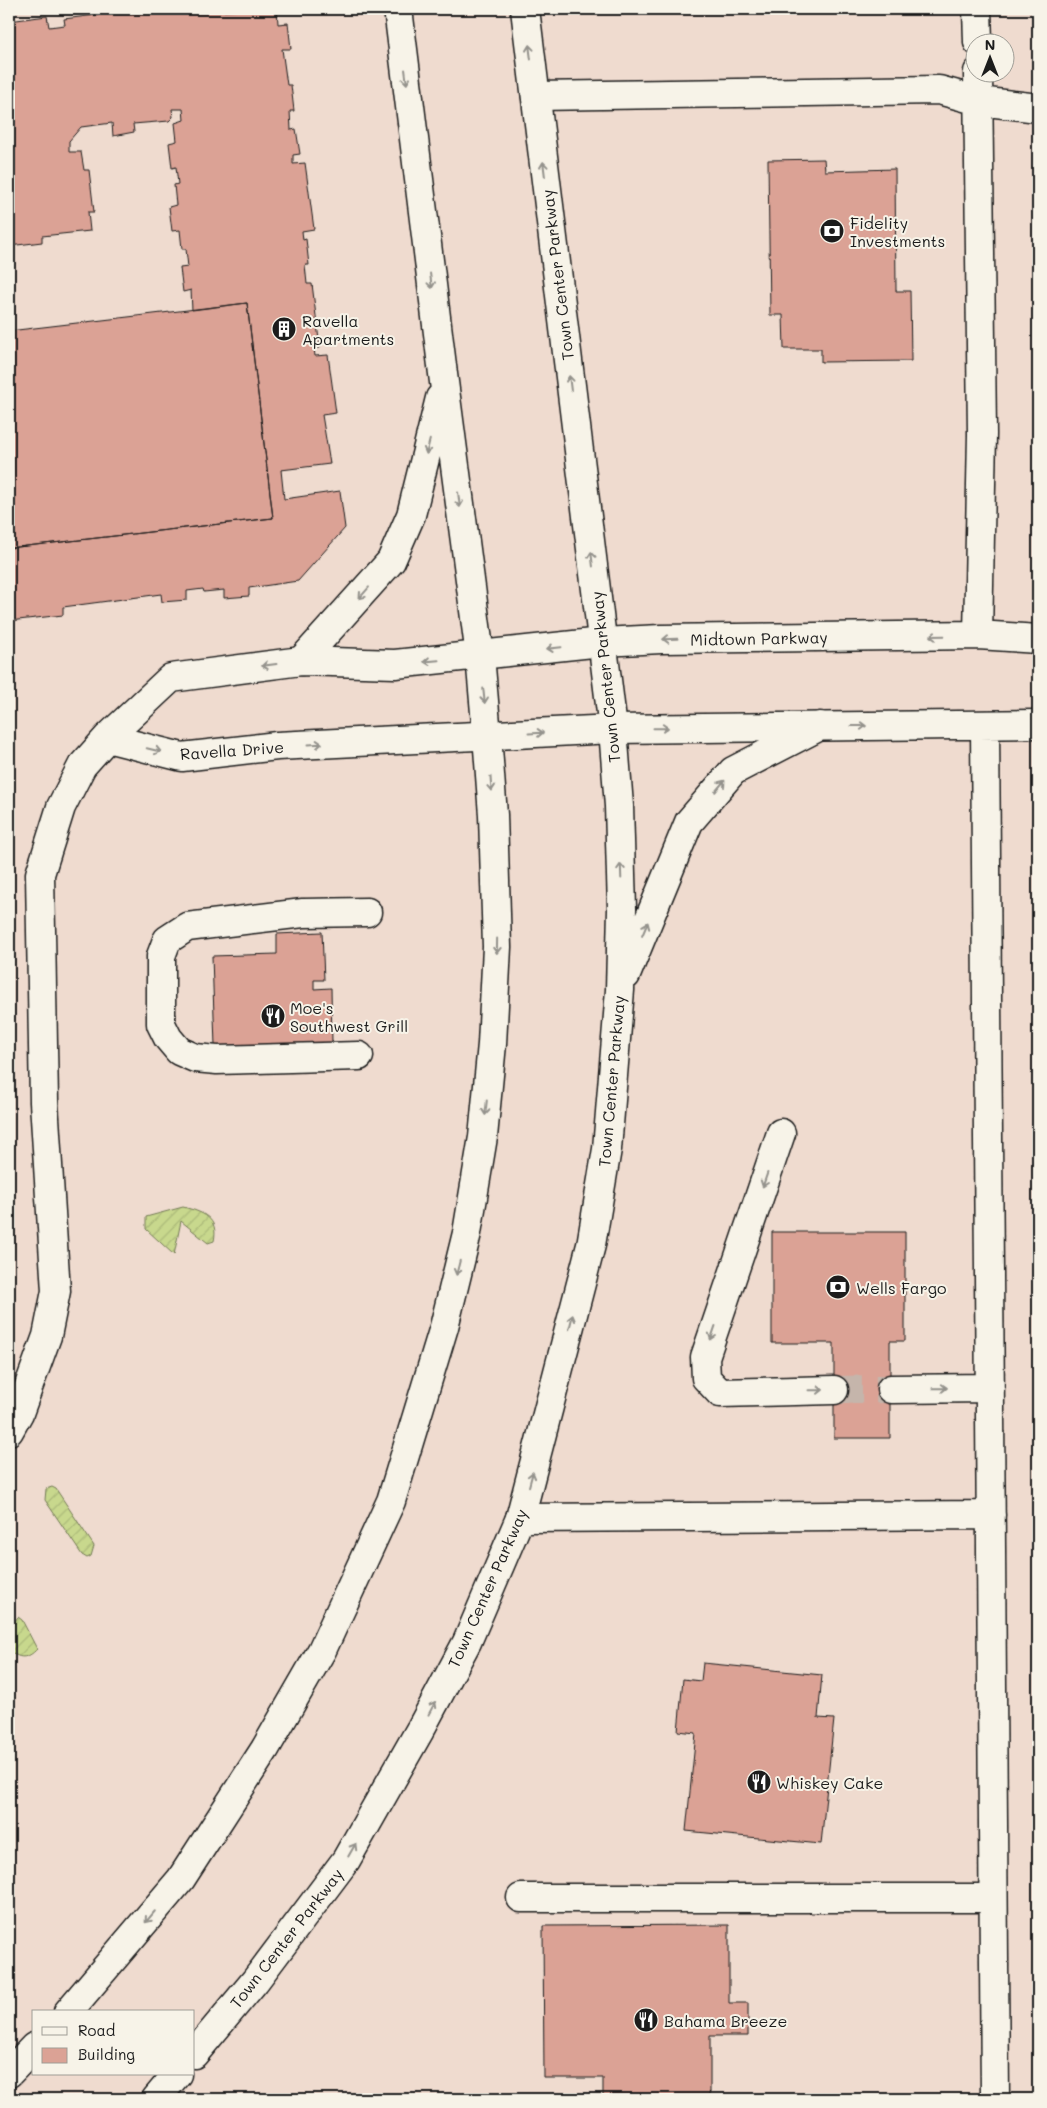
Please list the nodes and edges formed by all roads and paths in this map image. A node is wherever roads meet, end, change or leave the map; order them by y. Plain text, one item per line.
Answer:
1 (398, 9) edge
2 (525, 9) edge
3 (976, 9) edge
4 (977, 32) edge
5 (978, 82) edge
6 (536, 96) junction
7 (979, 101) junction
8 (1038, 108) edge
9 (444, 382) junction
10 (978, 635) junction
11 (1038, 639) edge
12 (602, 642) junction
13 (480, 656) junction
14 (301, 661) junction
15 (1038, 724) edge
16 (985, 725) junction
17 (820, 726) junction
18 (613, 729) junction
19 (488, 735) junction
20 (107, 738) junction
21 (367, 912) dead end
22 (620, 990) junction
23 (359, 1056) dead end
24 (781, 1133) dead end
25 (990, 1388) junction
26 (891, 1389) tunnel mouth
27 (834, 1390) tunnel mouth
28 (9, 1431) edge
29 (991, 1515) junction
30 (520, 1518) junction
31 (521, 1898) dead end
32 (994, 1898) junction
33 (70, 2010) edge
34 (32, 2049) edge
35 (195, 2053) edge
36 (9, 2072) edge
37 (175, 2076) edge
38 (156, 2099) edge
39 (995, 2099) edge

1 -> 9 main road
6 -> 2 main road, Town Center Parkway
3 - 4 main road
5 - 7 main road
6 - 7 main road
12 -> 6 main road, Town Center Parkway
7 - 8 main road
7 - 10 main road
9 -> 13 main road
9 -> 14 main road
10 - 11 main road, Midtown Parkway
10 -> 12 main road, Midtown Parkway
12 -> 13 main road, Midtown Parkway
12 - 18 main road, Town Center Parkway
13 -> 14 main road
13 -> 19 main road
14 -> 20 main road
15 - 16 main road
17 -> 16 main road
16 - 25 main road
18 -> 17 main road
22 -> 17 main road
19 -> 18 main road
22 -> 18 main road, Town Center Parkway
20 -> 19 main road, Ravella Drive
19 -> 33 main road
20 - 28 main road
21 - 23 main road
30 -> 22 main road, Town Center Parkway
24 -> 27 main road
26 -> 25 main road
25 - 29 main road
29 - 30 main road
29 - 32 main road
35 -> 30 main road, Town Center Parkway
31 - 32 main road
32 - 39 main road
34 - 36 main road
37 - 38 main road

